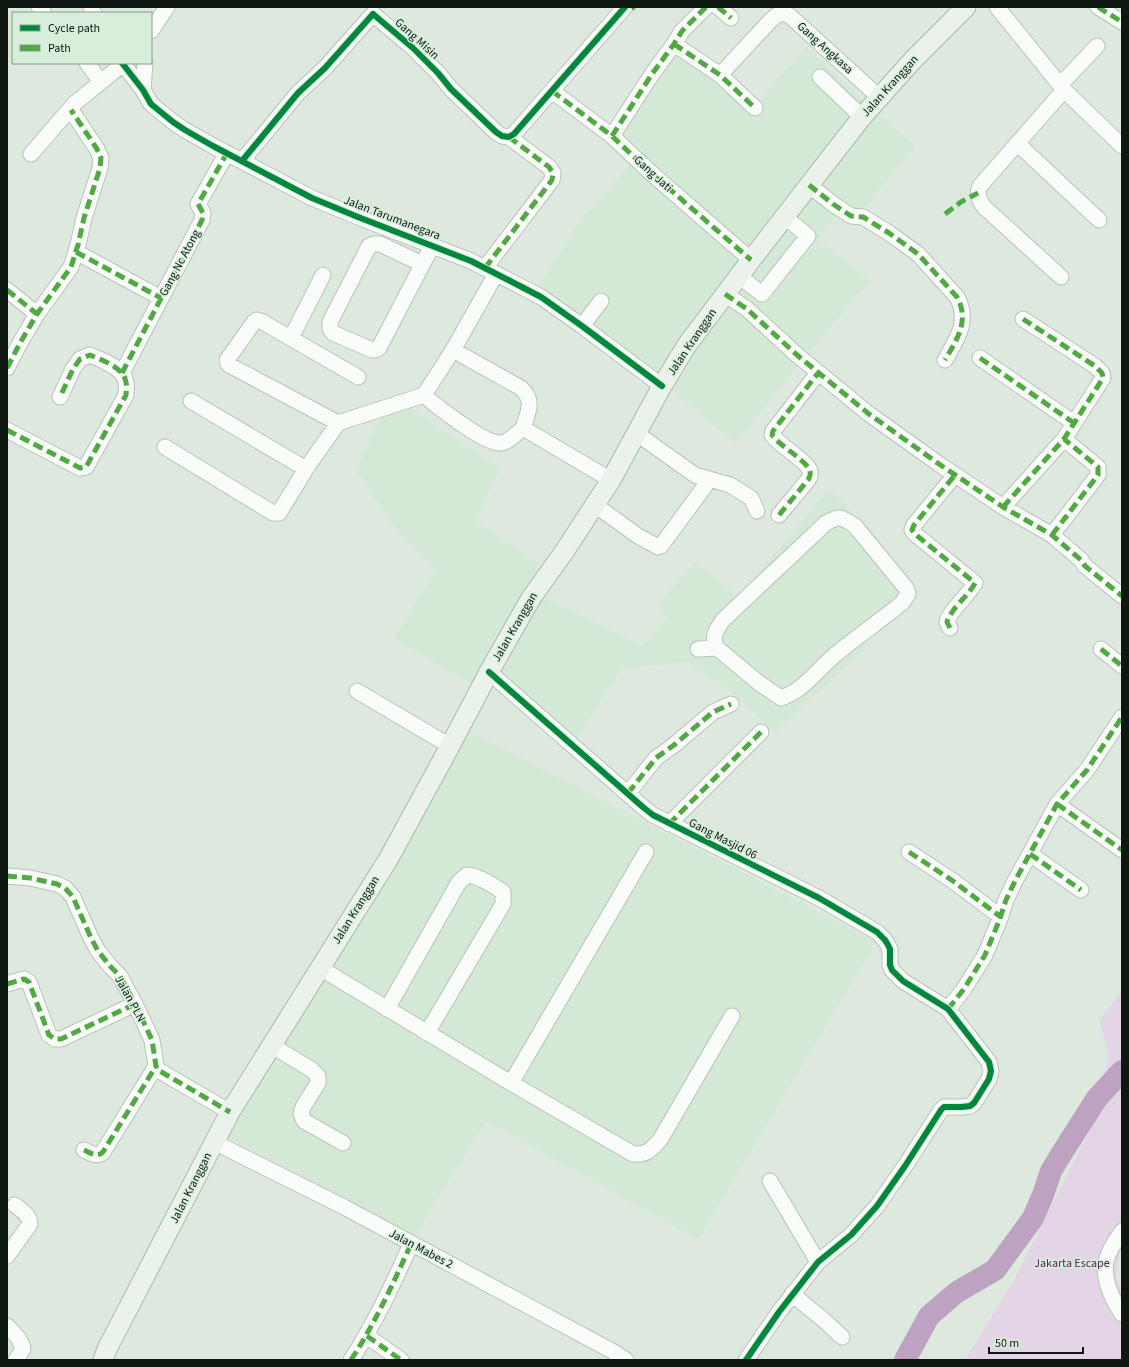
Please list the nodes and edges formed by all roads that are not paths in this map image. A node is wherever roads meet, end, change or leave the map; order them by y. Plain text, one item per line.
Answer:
1 (167, 7) edge
2 (706, 7) edge
3 (718, 7) edge
4 (966, 7) edge
5 (997, 7) edge
6 (1098, 7) edge
7 (631, 8) edge
8 (731, 18) dead end
9 (1122, 22) edge
10 (152, 30) edge
11 (674, 44) junction
12 (1097, 46) dead end
13 (88, 64) edge
14 (122, 64) edge
15 (124, 64) edge
16 (145, 64) edge
17 (720, 75) junction
18 (820, 78) dead end
19 (101, 82) junction
20 (1062, 88) junction
21 (143, 90) junction
22 (552, 90) junction
23 (879, 96) junction
24 (755, 108) dead end
25 (71, 110) junction
26 (862, 117) junction
27 (612, 136) junction
28 (509, 137) junction
29 (1018, 144) junction
30 (1122, 146) edge
31 (227, 153) junction
32 (31, 154) dead end
33 (242, 161) junction
34 (809, 185) junction
35 (785, 217) junction
36 (1099, 220) dead end
37 (432, 246) junction
38 (76, 252) junction
39 (751, 260) junction
40 (422, 264) junction
41 (490, 271) junction
42 (323, 275) dead end
43 (739, 276) junction
44 (1061, 277) dead end
45 (7, 290) edge
46 (725, 294) junction
47 (160, 298) junction
48 (601, 301) dead end
49 (37, 314) junction
50 (1023, 319) dead end
51 (582, 326) junction
52 (291, 338) junction
53 (453, 350) junction
54 (980, 358) dead end
55 (945, 360) dead end
56 (7, 368) edge
57 (122, 372) junction
58 (818, 373) junction
59 (358, 377) dead end
60 (662, 386) junction
61 (424, 395) junction
62 (60, 397) dead end
63 (191, 401) dead end
64 (338, 423) junction
65 (1074, 423) junction
66 (523, 428) junction
67 (7, 430) edge
68 (636, 433) junction
69 (1064, 439) junction
70 (165, 447) dead end
71 (306, 469) junction
72 (955, 475) junction
73 (611, 480) junction
74 (705, 486) dead end
75 (595, 505) junction
76 (1003, 507) junction
77 (757, 511) dead end
78 (779, 515) dead end
79 (1052, 535) junction
80 (1122, 596) edge
81 (950, 628) dead end
82 (718, 648) junction
83 (698, 649) dead end
84 (1101, 650) dead end
85 (1122, 666) edge
86 (489, 672) junction
87 (357, 692) dead end
88 (731, 704) dead end
89 (1122, 717) edge
90 (761, 732) dead end
91 (450, 746) junction
92 (628, 793) junction
93 (1057, 804) junction
94 (670, 824) junction
95 (1122, 850) edge
96 (646, 852) dead end
97 (909, 852) dead end
98 (1030, 854) junction
99 (8, 879) edge
100 (1080, 890) dead end
101 (1001, 917) junction
102 (320, 968) junction
103 (7, 984) edge
104 (135, 1004) junction
105 (387, 1009) junction
106 (948, 1009) junction
107 (732, 1016) dead end
108 (427, 1033) junction
109 (272, 1045) junction
110 (156, 1066) junction
111 (511, 1084) junction
112 (230, 1112) junction
113 (214, 1142) junction
114 (342, 1143) dead end
115 (84, 1150) dead end
116 (770, 1181) dead end
117 (15, 1205) dead end
118 (1122, 1231) edge
119 (411, 1244) junction
120 (7, 1256) edge
121 (818, 1262) junction
122 (792, 1294) junction
123 (1122, 1314) edge
124 (7, 1326) edge
125 (367, 1336) junction
126 (842, 1337) dead end
127 (16, 1360) edge
128 (103, 1360) edge
129 (351, 1360) edge
130 (401, 1360) edge
131 (626, 1360) edge
132 (746, 1360) edge

1 - 10 street
2 - 11 street
3 - 8 street
4 - 23 main road, Jalan Kranggan
5 - 20 street
6 - 9 street
7 - 22 street
11 - 17 street
11 - 27 street
12 - 20 street
13 - 19 street
14 - 19 street
15 - 21 street, Jalan Tarumanegara
16 - 21 street
17 - 23 street, Gang Angkasa
17 - 24 street
18 - 26 street
19 - 25 street
20 - 29 street
20 - 30 street
21 - 31 street, Jalan Tarumanegara
22 - 27 street, Gang Jati
22 - 28 street
23 - 26 main road, Jalan Kranggan
25 - 32 street
25 - 38 street
26 - 34 main road, Jalan Kranggan
27 - 39 street, Gang Jati
28 - 33 street, Gang Misin
28 - 41 street
29 - 36 street
29 - 44 street
31 - 33 street, Jalan Tarumanegara
31 - 47 street, Gang Nc Atong
33 - 37 street, Jalan Tarumanegara
34 - 35 main road, Jalan Kranggan
34 - 55 street
35 - 39 main road, Jalan Kranggan
35 - 43 street
37 - 40 street
37 - 41 street, Jalan Tarumanegara
38 - 47 street
38 - 49 street
39 - 43 main road, Jalan Kranggan
40 - 40 street
41 - 51 street, Jalan Tarumanegara
41 - 53 street
42 - 52 street
43 - 46 main road, Jalan Kranggan
45 - 49 street
46 - 58 street
46 - 60 main road, Jalan Kranggan
47 - 57 street, Gang Nc Atong
48 - 51 street
49 - 56 street
50 - 65 street
51 - 60 street, Jalan Tarumanegara
52 - 59 street
52 - 64 street
53 - 61 street
53 - 66 street
54 - 65 street
57 - 62 street
57 - 67 street
58 - 72 street
58 - 78 street
60 - 68 main road, Jalan Kranggan
61 - 64 street
61 - 66 street
63 - 71 street
64 - 71 street
65 - 69 street
66 - 73 street
68 - 73 main road, Jalan Kranggan
68 - 77 street
69 - 76 street
69 - 79 street
70 - 71 street
72 - 76 street
72 - 81 street
73 - 75 main road, Jalan Kranggan
74 - 75 street
75 - 86 main road, Jalan Kranggan
76 - 79 street
79 - 80 street
82 - 82 street
82 - 83 street
84 - 85 street
86 - 91 main road, Jalan Kranggan
86 - 92 street, Gang Masjid 06
87 - 91 street
88 - 92 street
89 - 93 street
90 - 94 street
91 - 102 main road, Jalan Kranggan
92 - 94 street, Gang Masjid 06
93 - 95 street
93 - 98 street
94 - 106 street, Gang Masjid 06
96 - 111 street
97 - 101 street
98 - 100 street
98 - 101 street
99 - 104 street, Jalan PLN
101 - 106 street
102 - 105 street
102 - 109 main road, Jalan Kranggan
103 - 104 street
104 - 110 street, Jalan PLN
105 - 108 street
105 - 108 street
106 - 121 street
107 - 111 street
108 - 111 street
109 - 112 main road, Jalan Kranggan
109 - 114 street
110 - 112 street
110 - 115 street
112 - 113 main road, Jalan Kranggan
113 - 119 street, Jalan Mabes 2
113 - 128 main road, Jalan Kranggan
116 - 121 street
117 - 120 street
118 - 123 street
119 - 125 street
119 - 131 street, Jalan Mabes 2
121 - 122 street
122 - 126 street
122 - 132 street
124 - 127 street
125 - 129 street
125 - 130 street

